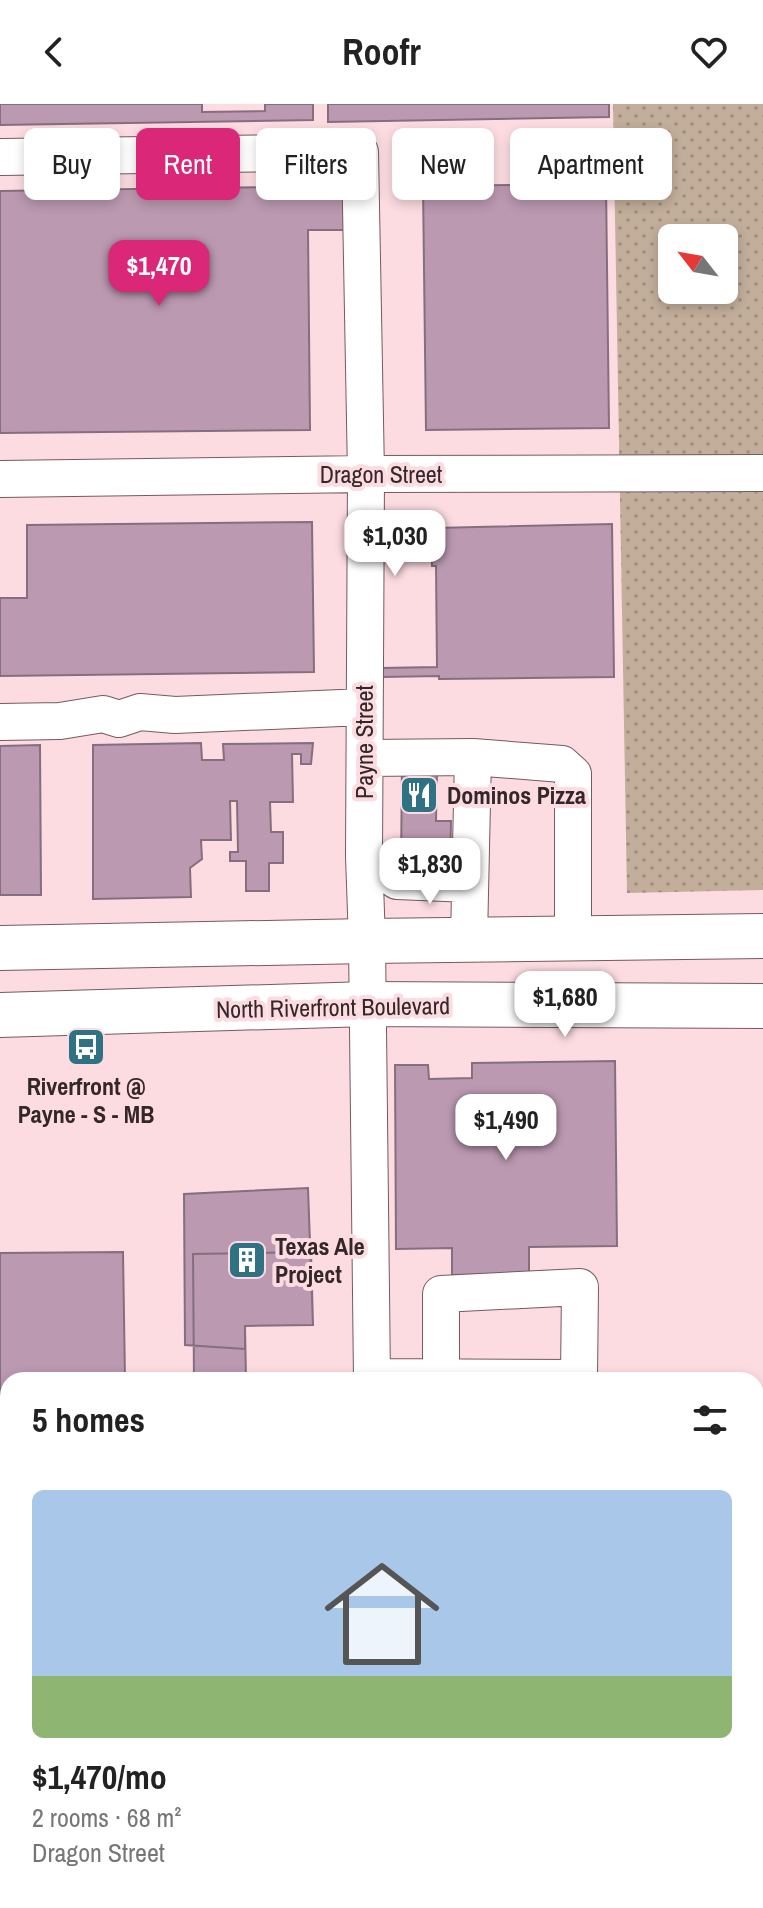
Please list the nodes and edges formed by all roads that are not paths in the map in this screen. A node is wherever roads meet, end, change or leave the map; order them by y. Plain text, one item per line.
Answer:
1 (0, 157) edge
2 (763, 473) edge
3 (366, 474) junction
4 (0, 479) edge
5 (364, 707) junction
6 (0, 722) edge
7 (473, 757) junction
8 (365, 758) junction
9 (364, 856) junction
10 (470, 884) junction
11 (763, 936) edge
12 (469, 939) junction
13 (573, 939) junction
14 (367, 941) junction
15 (0, 948) edge
16 (368, 1004) junction
17 (763, 1006) edge
18 (0, 1015) edge
19 (372, 1372) edge

1 - 3 street, Payne Street
2 - 3 street, Dragon Street
3 - 4 street, Dragon Street
3 - 5 street, Payne Street
5 - 6 street
5 - 8 street, Payne Street
7 - 8 street
7 - 10 street
7 - 13 street
8 - 9 street, Payne Street
9 - 10 street
9 - 14 street, Payne Street
10 - 12 street
11 - 13 main road
12 - 13 main road
12 - 14 main road
14 - 15 main road
14 - 16 street, Payne Street
16 - 17 main road, North Riverfront Boulevard
16 - 18 main road, North Riverfront Boulevard
16 - 19 street, Payne Street

